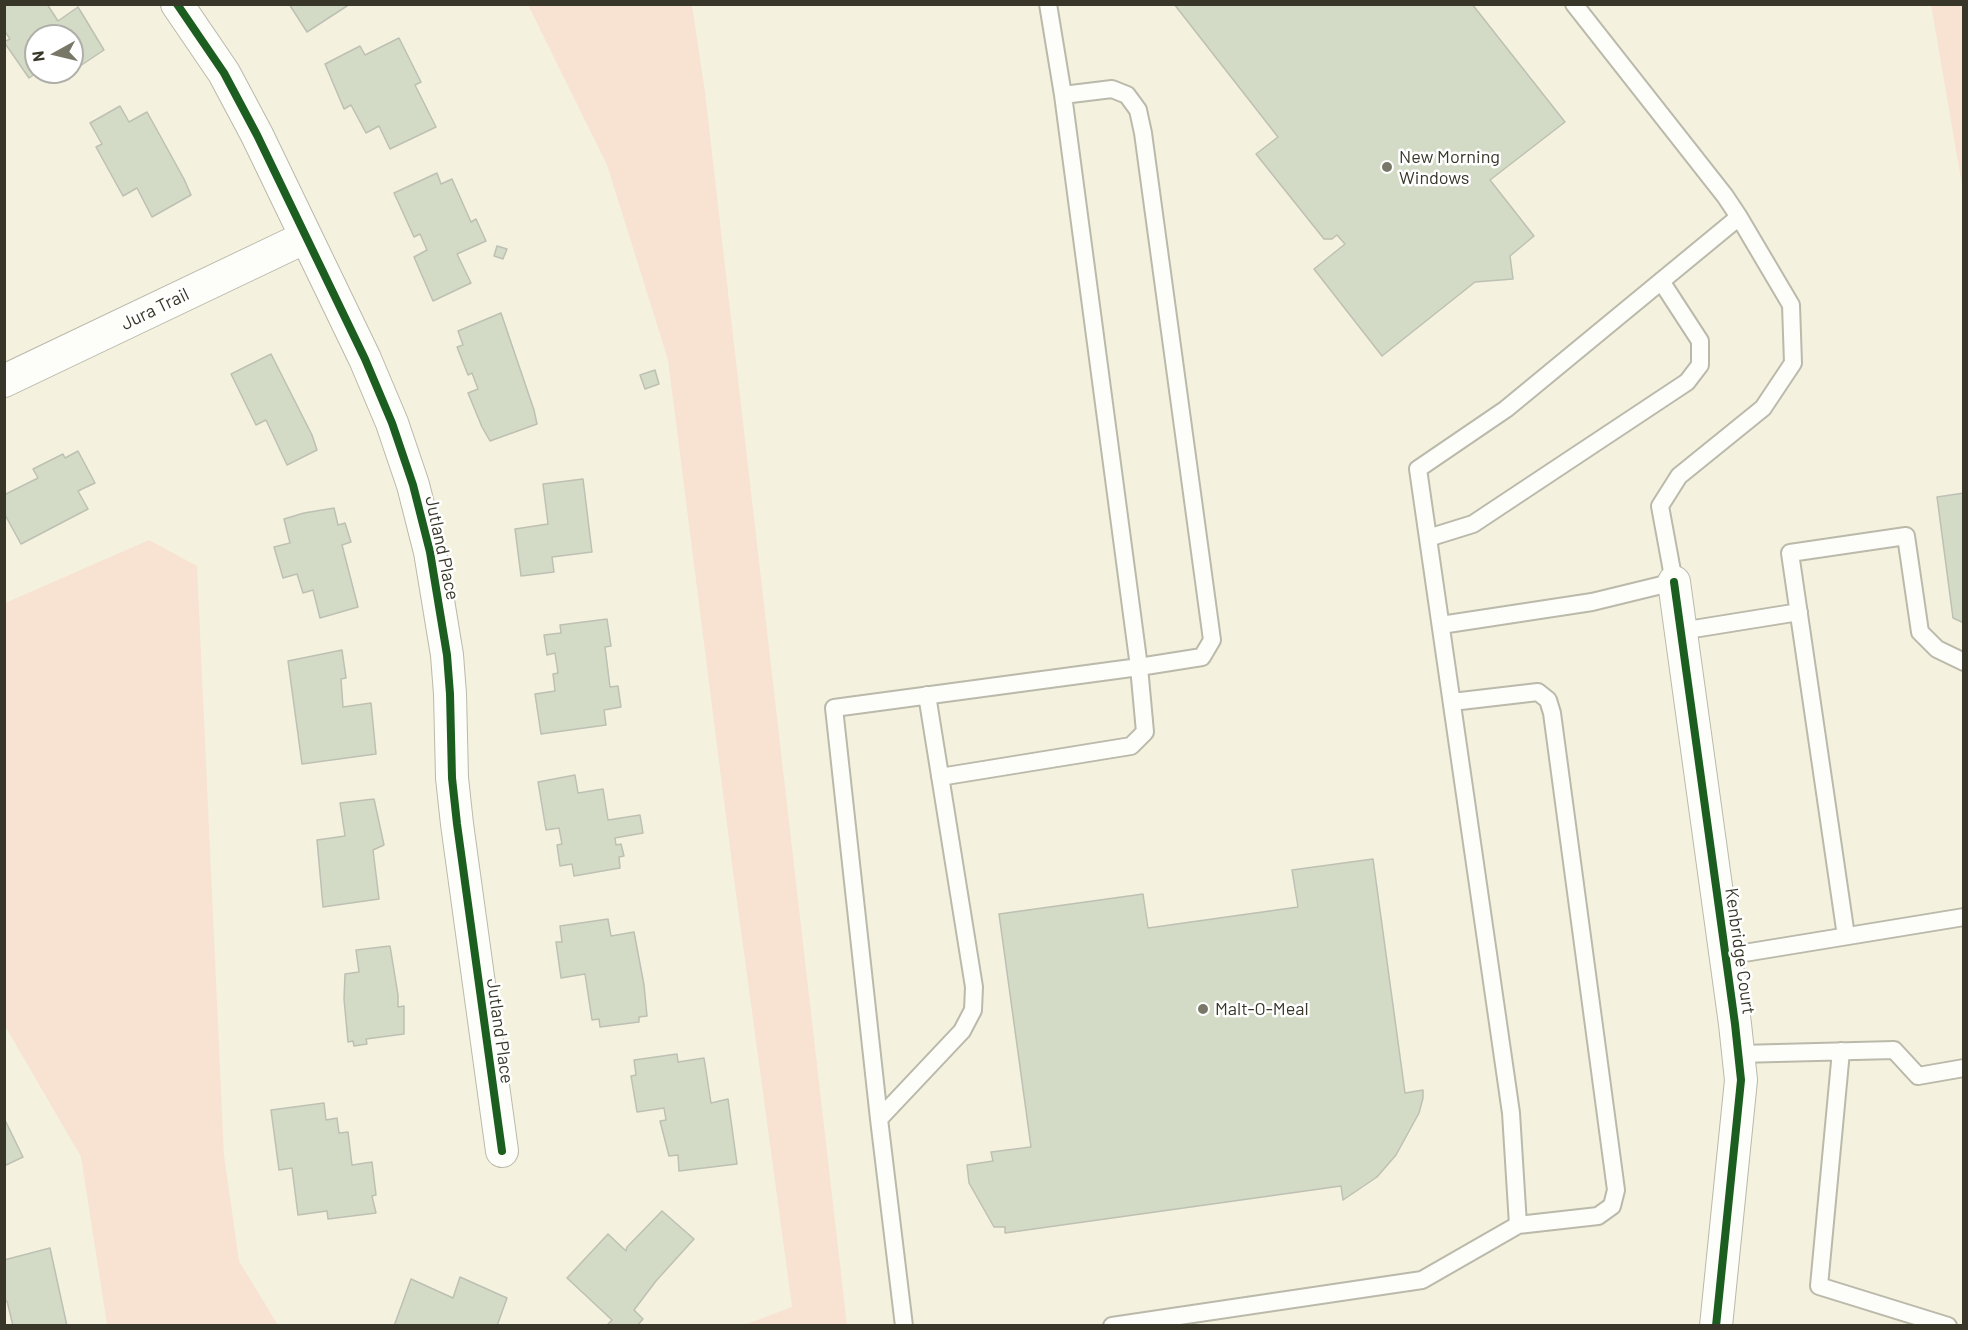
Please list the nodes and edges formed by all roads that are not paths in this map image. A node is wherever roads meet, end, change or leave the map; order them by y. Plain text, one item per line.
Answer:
1 (177, 4) edge
2 (1048, 4) edge
3 (1574, 4) edge
4 (1063, 95) junction
5 (1739, 217) junction
6 (306, 237) junction
7 (1661, 281) junction
8 (4, 381) edge
9 (1428, 538) junction
10 (1674, 582) junction
11 (1799, 612) junction
12 (1441, 625) junction
13 (1681, 631) junction
14 (1964, 662) edge
15 (1139, 668) junction
16 (927, 695) junction
17 (1452, 702) junction
18 (940, 777) junction
19 (1964, 917) edge
20 (1846, 936) junction
21 (1726, 956) junction
22 (1841, 1051) junction
23 (1739, 1054) junction
24 (1964, 1068) edge
25 (879, 1119) junction
26 (502, 1151) dead end
27 (1518, 1225) junction
28 (1129, 1325) edge
29 (904, 1326) edge
30 (1112, 1326) edge
31 (1716, 1326) edge
32 (1948, 1326) edge

1 - 6 street, Jutland Place
2 - 4 lane
3 - 5 lane
4 - 15 lane
4 - 15 lane
5 - 7 lane
5 - 10 lane
6 - 8 street, Jura Trail
6 - 26 street, Jutland Place
7 - 9 lane
7 - 9 lane
9 - 12 lane
10 - 12 lane
10 - 13 street, Kenbridge Court
11 - 13 lane
11 - 14 lane
11 - 20 lane
12 - 17 lane
13 - 21 street, Kenbridge Court
15 - 16 lane
15 - 18 lane
16 - 18 lane
16 - 25 lane
17 - 27 lane
17 - 27 lane
18 - 25 lane
19 - 20 lane
20 - 21 lane
21 - 23 street, Kenbridge Court
22 - 23 lane
22 - 24 lane
22 - 32 lane
23 - 31 street, Kenbridge Court
25 - 29 lane
27 - 28 lane
28 - 30 lane

